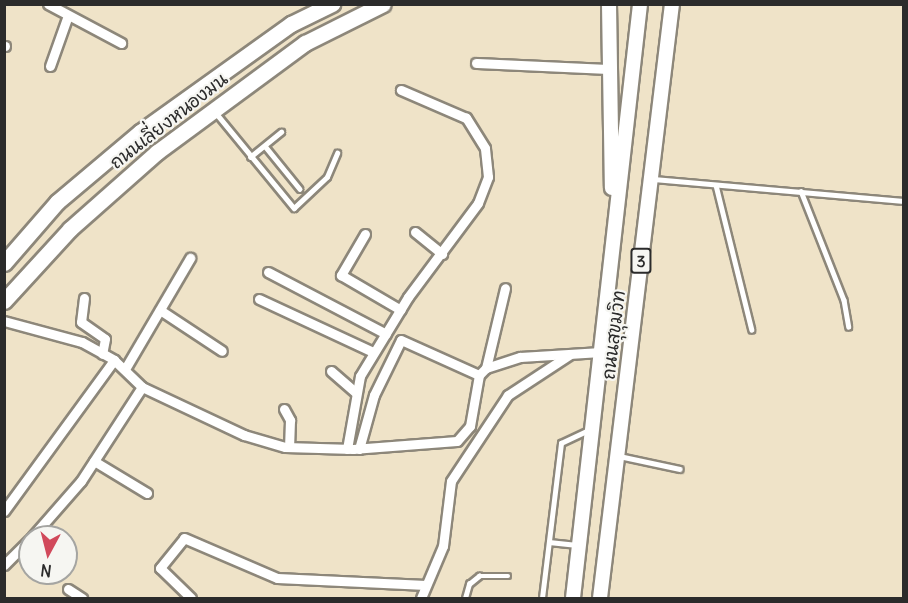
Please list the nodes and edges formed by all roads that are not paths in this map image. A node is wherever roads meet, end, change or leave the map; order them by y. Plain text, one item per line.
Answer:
1 (48, 4) edge
2 (332, 4) edge
3 (383, 4) edge
4 (609, 4) edge
5 (640, 4) edge
6 (672, 4) edge
7 (67, 18) junction
8 (121, 43) dead end
9 (476, 63) dead end
10 (50, 66) dead end
11 (609, 69) junction
12 (401, 90) dead end
13 (213, 109) junction
14 (140, 132) junction
15 (281, 132) dead end
16 (265, 146) junction
17 (157, 152) junction
18 (337, 153) dead end
19 (250, 157) junction
20 (651, 178) junction
21 (716, 185) junction
22 (300, 189) dead end
23 (801, 191) junction
24 (903, 201) edge
25 (615, 223) junction
26 (415, 232) dead end
27 (366, 234) dead end
28 (442, 254) junction
29 (190, 258) dead end
30 (4, 263) edge
31 (268, 272) dead end
32 (505, 288) dead end
33 (84, 298) dead end
34 (259, 299) dead end
35 (4, 301) edge
36 (160, 310) junction
37 (401, 310) junction
38 (4, 321) edge
39 (849, 327) dead end
40 (752, 330) dead end
41 (386, 334) junction
42 (222, 351) dead end
43 (373, 352) junction
44 (601, 352) junction
45 (102, 354) junction
46 (571, 354) junction
47 (114, 360) junction
48 (125, 369) junction
49 (331, 371) dead end
50 (482, 371) junction
51 (142, 387) junction
52 (355, 392) junction
53 (284, 409) dead end
54 (592, 428) junction
55 (289, 447) junction
56 (347, 449) junction
57 (359, 449) junction
58 (617, 455) junction
59 (94, 461) junction
60 (680, 469) dead end
61 (147, 494) dead end
62 (4, 511) edge
63 (42, 525) edge
64 (549, 542) junction
65 (579, 545) junction
66 (606, 548) junction
67 (18, 551) edge
68 (4, 565) edge
69 (508, 576) dead end
70 (426, 585) junction
71 (68, 589) dead end
72 (82, 598) edge
73 (191, 598) edge
74 (421, 598) edge
75 (465, 598) edge
76 (542, 598) edge
77 (573, 598) edge
78 (600, 598) edge

1 - 7 street
2 - 14 highway, ถนนเลี่ยงหนองมน
3 - 13 highway, ถนนเลี่ยงหนองมน
4 - 11 main road
5 - 25 main road, ถนนสุขุมวิท / 3
6 - 20 main road, ถนนสุขุมวิท / 3
7 - 8 street
7 - 10 street
9 - 11 street
11 - 25 main road
12 - 28 street
13 - 17 highway, ถนนเลี่ยงหนองมน
13 - 19 lane
14 - 17 highway
14 - 30 highway, ถนนเลี่ยงหนองมน
15 - 16 lane
16 - 19 lane
16 - 22 lane
17 - 35 highway, ถนนเลี่ยงหนองมน
18 - 19 lane
20 - 21 lane
20 - 58 main road, ถนนสุขุมวิท / 3
21 - 23 lane
21 - 40 lane
23 - 24 lane
23 - 39 lane
25 - 44 main road, ถนนสุขุมวิท / 3
26 - 28 street
27 - 37 street
28 - 37 street
29 - 36 street
31 - 41 street
32 - 50 street
33 - 45 street
34 - 43 street
36 - 42 street
36 - 48 street
37 - 41 street
38 - 45 street
41 - 43 street
43 - 52 street
44 - 46 street
44 - 54 main road, ถนนสุขุมวิท / 3
45 - 47 street
46 - 50 street
46 - 70 street
47 - 48 street
47 - 62 street
48 - 51 street
49 - 52 street
50 - 57 street
50 - 57 street
51 - 55 street
51 - 59 street
52 - 56 street
53 - 55 street
54 - 64 lane
54 - 65 main road, ถนนสุขุมวิท / 3
55 - 56 street
56 - 57 street
58 - 60 lane
58 - 66 main road, ถนนสุขุมวิท / 3
59 - 61 street
59 - 63 street
64 - 65 lane
64 - 76 lane
65 - 66 main road
65 - 77 main road, ถนนสุขุมวิท / 3
66 - 78 main road, ถนนสุขุมวิท / 3
67 - 68 street
69 - 75 lane
70 - 73 street
70 - 74 street
71 - 72 street

